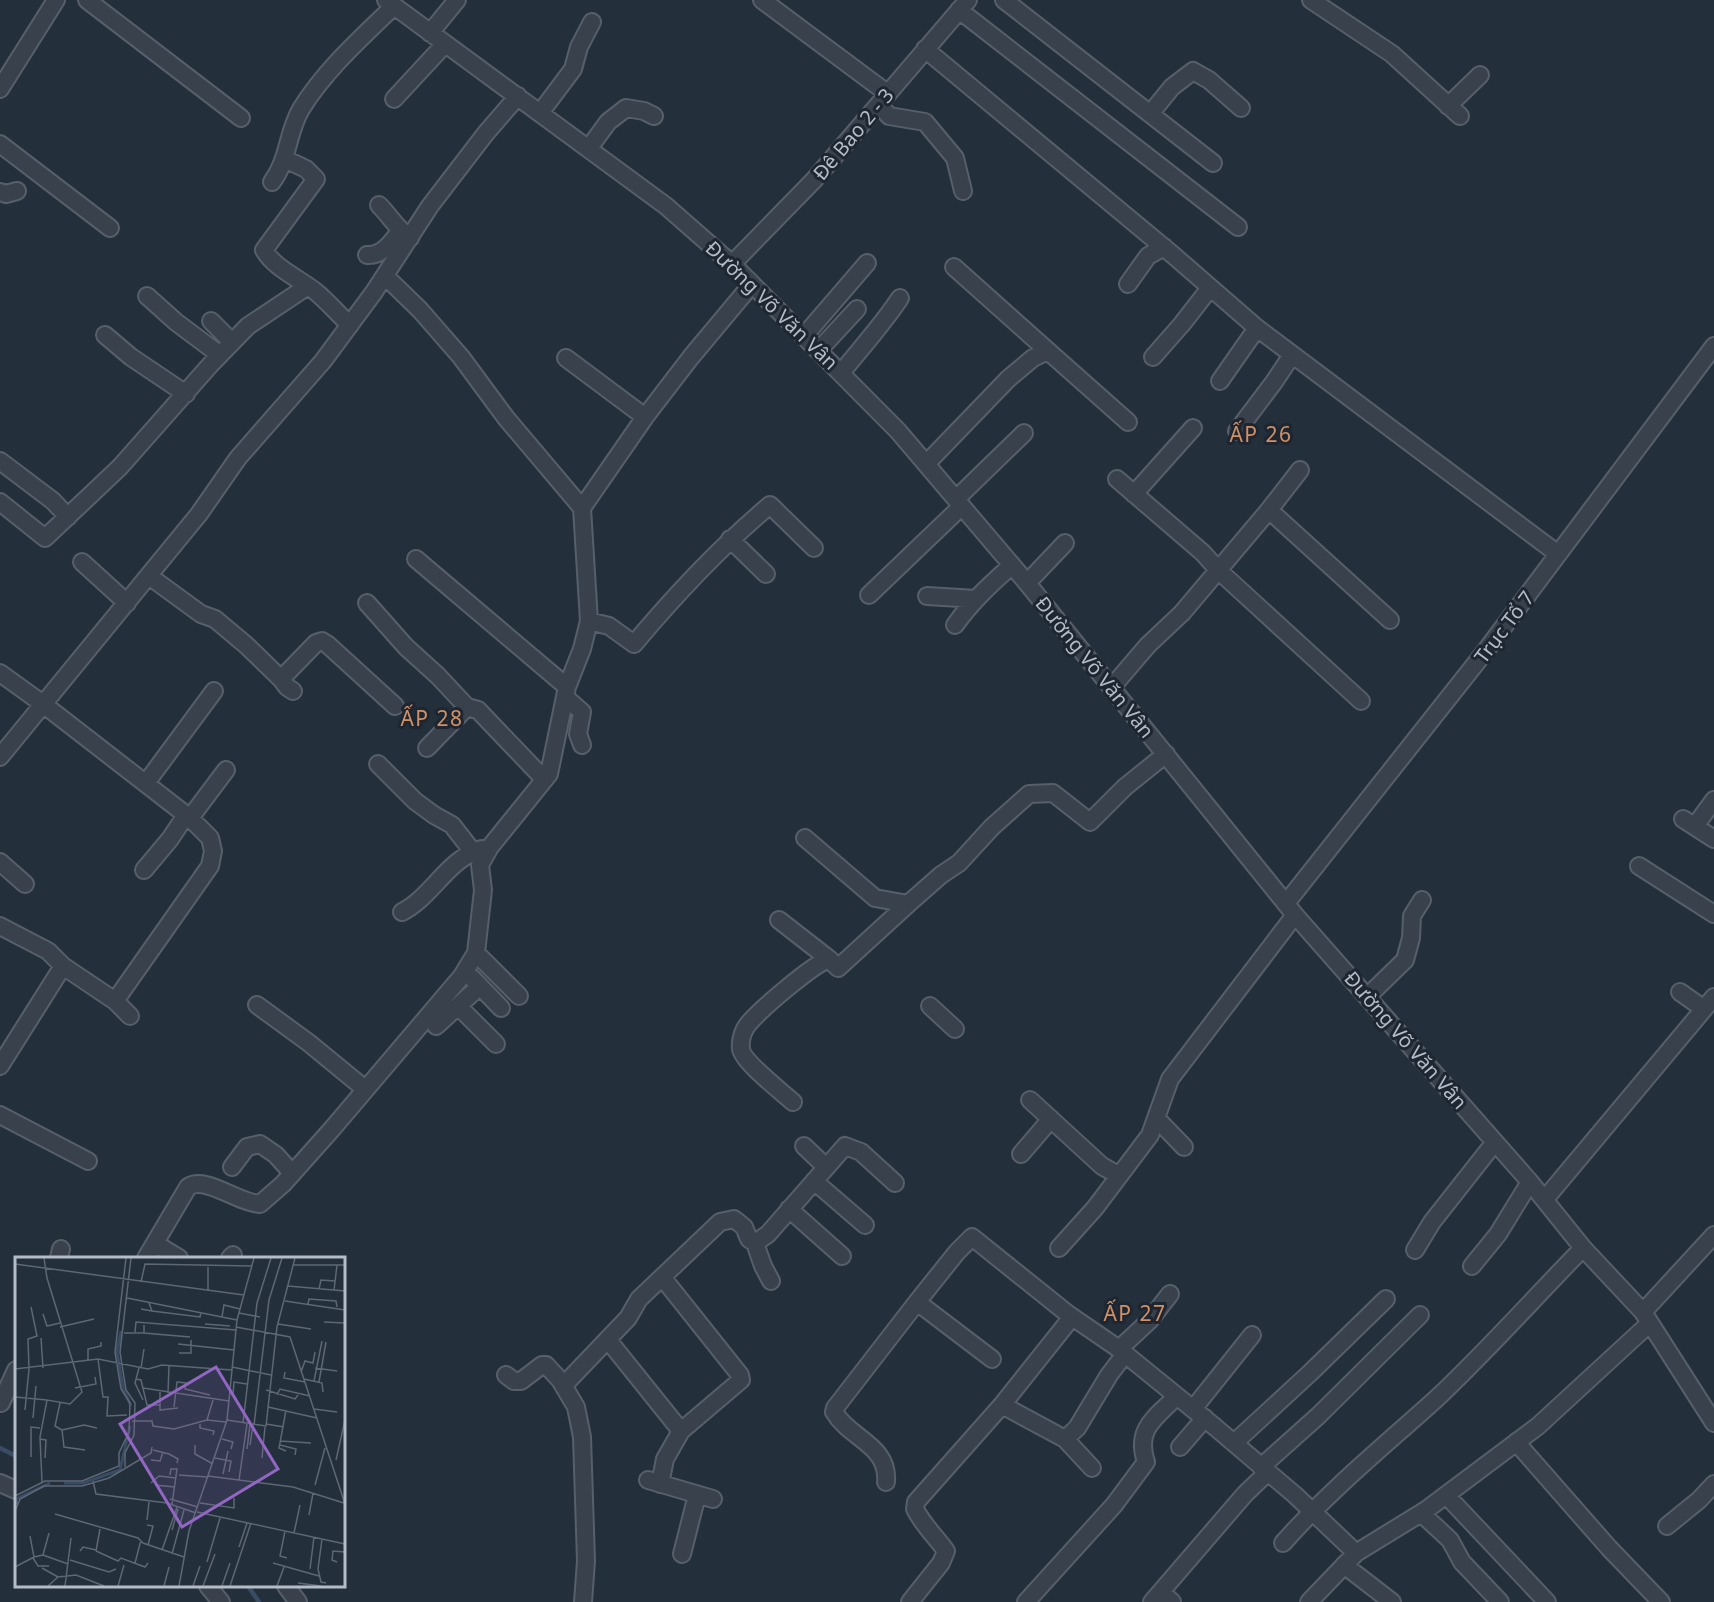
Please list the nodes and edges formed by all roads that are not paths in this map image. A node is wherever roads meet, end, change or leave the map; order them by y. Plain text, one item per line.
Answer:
1 (56, 0) edge
2 (87, 0) edge
3 (457, 0) edge
4 (762, 0) edge
5 (1004, 0) edge
6 (1314, 1) edge
7 (390, 3) edge
8 (964, 5) edge
9 (592, 22) dead end
10 (430, 33) junction
11 (445, 44) junction
12 (926, 49) junction
13 (1480, 75) dead end
14 (0, 89) edge
15 (518, 96) junction
16 (394, 99) dead end
17 (883, 99) junction
18 (1241, 108) dead end
19 (540, 112) junction
20 (1150, 114) junction
21 (654, 116) dead end
22 (242, 118) dead end
23 (0, 144) edge
24 (589, 148) junction
25 (285, 159) junction
26 (1213, 163) dead end
27 (272, 182) dead end
28 (17, 191) dead end
29 (963, 191) dead end
30 (0, 192) edge
31 (379, 205) dead end
32 (1238, 227) dead end
33 (110, 228) dead end
34 (405, 235) junction
35 (1164, 248) junction
36 (368, 255) dead end
37 (867, 263) dead end
38 (732, 264) junction
39 (954, 267) dead end
40 (385, 276) junction
41 (752, 284) junction
42 (1128, 284) dead end
43 (308, 286) junction
44 (1210, 288) junction
45 (147, 296) dead end
46 (900, 298) dead end
47 (857, 309) dead end
48 (211, 321) dead end
49 (350, 325) junction
50 (1257, 328) junction
51 (105, 335) dead end
52 (805, 335) junction
53 (232, 342) junction
54 (1714, 346) edge
55 (819, 350) junction
56 (1048, 351) junction
57 (220, 355) junction
58 (1292, 355) junction
59 (1153, 357) dead end
60 (566, 358) dead end
61 (841, 373) junction
62 (1220, 381) dead end
63 (186, 394) junction
64 (645, 417) junction
65 (1128, 422) dead end
66 (1193, 428) dead end
67 (1237, 431) dead end
68 (1023, 433) dead end
69 (0, 461) edge
70 (926, 464) junction
71 (1300, 470) dead end
72 (1117, 479) dead end
73 (1134, 494) junction
74 (0, 502) edge
75 (959, 502) junction
76 (582, 508) junction
77 (1269, 510) junction
78 (68, 517) junction
79 (730, 539) junction
80 (1065, 543) dead end
81 (814, 548) dead end
82 (1558, 554) junction
83 (416, 559) dead end
84 (82, 562) dead end
85 (1012, 565) junction
86 (1218, 570) junction
87 (766, 574) dead end
88 (149, 576) junction
89 (1027, 583) junction
90 (868, 595) dead end
91 (927, 596) dead end
92 (976, 599) junction
93 (127, 603) junction
94 (367, 603) dead end
95 (1390, 620) dead end
96 (589, 621) junction
97 (956, 625) dead end
98 (0, 673) edge
99 (1112, 687) junction
100 (214, 691) dead end
101 (566, 692) junction
102 (1361, 701) dead end
103 (43, 704) junction
104 (395, 706) dead end
105 (467, 707) junction
106 (582, 745) dead end
107 (427, 748) dead end
108 (1166, 754) junction
109 (0, 757) edge
110 (378, 764) dead end
111 (226, 770) dead end
112 (544, 779) junction
113 (146, 783) junction
114 (1714, 800) edge
115 (188, 817) junction
116 (805, 838) dead end
117 (1714, 838) edge
118 (490, 847) junction
119 (473, 852) junction
120 (0, 862) edge
121 (1639, 866) dead end
122 (144, 870) dead end
123 (25, 884) dead end
124 (1422, 900) dead end
125 (908, 904) junction
126 (1291, 909) junction
127 (402, 912) dead end
128 (1714, 914) edge
129 (779, 920) dead end
130 (0, 926) edge
131 (476, 952) junction
132 (830, 959) junction
133 (63, 966) junction
134 (465, 971) junction
135 (479, 987) junction
136 (1680, 992) dead end
137 (519, 996) dead end
138 (1367, 996) junction
139 (115, 1001) junction
140 (1709, 1003) edge
141 (257, 1005) dead end
142 (458, 1006) junction
143 (930, 1006) dead end
144 (501, 1008) dead end
145 (130, 1016) dead end
146 (436, 1026) dead end
147 (955, 1029) dead end
148 (496, 1044) dead end
149 (0, 1066) edge
150 (365, 1089) junction
151 (1029, 1100) dead end
152 (793, 1102) dead end
153 (0, 1115) edge
154 (1156, 1118) junction
155 (1051, 1119) junction
156 (1495, 1142) junction
157 (804, 1146) dead end
158 (1184, 1147) dead end
159 (1021, 1154) dead end
160 (88, 1161) dead end
161 (232, 1167) dead end
162 (826, 1167) junction
163 (292, 1173) junction
164 (1118, 1175) junction
165 (814, 1180) junction
166 (1530, 1182) junction
167 (895, 1183) dead end
168 (1545, 1199) junction
169 (789, 1209) junction
170 (865, 1224) dead end
171 (1714, 1235) edge
172 (755, 1242) junction
173 (156, 1244) junction
174 (1059, 1248) dead end
175 (1583, 1248) junction
176 (1415, 1250) dead end
177 (842, 1256) dead end
178 (147, 1257) edge
179 (177, 1257) edge
180 (1472, 1266) dead end
181 (662, 1277) junction
182 (771, 1281) dead end
183 (1170, 1294) dead end
184 (1386, 1299) dead end
185 (917, 1302) junction
186 (1420, 1315) dead end
187 (1072, 1317) junction
188 (1647, 1317) junction
189 (1252, 1335) dead end
190 (608, 1340) junction
191 (1122, 1351) junction
192 (992, 1359) dead end
193 (15, 1372) edge
194 (506, 1375) dead end
195 (564, 1385) junction
196 (1177, 1396) junction
197 (1, 1403) edge
198 (1002, 1405) junction
199 (15, 1411) edge
200 (1199, 1414) junction
201 (1714, 1421) edge
202 (681, 1431) junction
203 (1065, 1439) junction
204 (1516, 1442) junction
205 (1234, 1443) junction
206 (1180, 1447) dead end
207 (1092, 1468) dead end
208 (1265, 1469) junction
209 (886, 1482) dead end
210 (0, 1483) edge
211 (1714, 1484) edge
212 (15, 1490) edge
213 (1446, 1496) junction
214 (1311, 1511) junction
215 (1421, 1513) junction
216 (1667, 1526) dead end
217 (1282, 1542) dead end
218 (682, 1554) dead end
219 (1350, 1559) junction
220 (209, 1587) edge
221 (287, 1587) edge
222 (1162, 1599) edge
223 (1654, 1600) edge
224 (221, 1602) edge
225 (298, 1602) edge
226 (583, 1602) edge
227 (910, 1602) edge
228 (1026, 1602) edge
229 (1309, 1602) edge
230 (1392, 1602) edge
231 (1500, 1602) edge
232 (1547, 1602) edge

1 - 14 street
2 - 22 street
3 - 10 street
4 - 17 street
5 - 20 street
6 - 13 street
7 - 10 street, Đường Võ Văn Vân
7 - 25 street
8 - 12 street, Đê Bao 2 - 3
8 - 32 street
9 - 19 street
10 - 11 street, Đường Võ Văn Vân
11 - 15 street, Đường Võ Văn Vân
11 - 16 street
12 - 17 street, Đê Bao 2 - 3
12 - 35 street
15 - 19 street, Đường Võ Văn Vân
15 - 34 street
17 - 29 street
17 - 38 street, Đê Bao 2 - 3
18 - 20 street
19 - 24 street, Đường Võ Văn Vân
20 - 26 street
21 - 24 street
23 - 33 street
24 - 38 street, Đường Võ Văn Vân
25 - 27 street
25 - 43 street
28 - 30 street
31 - 34 street
34 - 36 street
34 - 40 street
35 - 42 street
35 - 44 street
37 - 52 street
38 - 41 street, Đường Võ Văn Vân
39 - 56 street
40 - 49 street
40 - 76 street
41 - 52 street, Đường Võ Văn Vân
41 - 64 street
43 - 49 street
43 - 53 street
44 - 50 street
44 - 59 street
45 - 57 street
46 - 61 street
47 - 55 street
48 - 53 street
49 - 88 street
50 - 58 street
50 - 62 street
51 - 63 street
52 - 55 street, Đường Võ Văn Vân
53 - 57 street
54 - 82 street, Trục Tổ 7
55 - 61 street, Đường Võ Văn Vân
56 - 65 street
56 - 70 street
57 - 63 street
58 - 67 street
58 - 82 street
60 - 64 street
61 - 70 street, Đường Võ Văn Vân
63 - 78 street
64 - 76 street
66 - 73 street
68 - 75 street
69 - 78 street
70 - 75 street, Đường Võ Văn Vân
71 - 77 street
72 - 73 street
73 - 86 street
74 - 78 street
75 - 85 street, Đường Võ Văn Vân
75 - 90 street
76 - 96 street
77 - 86 street
77 - 95 street
79 - 81 street
79 - 87 street
79 - 96 street
80 - 89 street
82 - 126 street, Trục Tổ 7
83 - 101 street
84 - 93 street
85 - 89 street, Đường Võ Văn Vân
85 - 92 street
86 - 99 street
86 - 102 street
88 - 93 street
88 - 104 street
89 - 99 street, Đường Võ Văn Vân
91 - 92 street
92 - 97 street
93 - 103 street
94 - 105 street
96 - 101 street
98 - 103 street
99 - 108 street, Đường Võ Văn Vân
100 - 113 street
101 - 106 street
101 - 112 street
103 - 109 street
103 - 113 street
105 - 107 street
105 - 112 street
108 - 125 street
108 - 126 street, Đường Võ Văn Vân
110 - 119 street
111 - 115 street
112 - 118 street
113 - 115 street
114 - 117 street
115 - 122 street
115 - 139 street
116 - 125 street
118 - 119 street
118 - 131 street
119 - 127 street
120 - 123 street
121 - 128 street
124 - 138 street
125 - 132 street
126 - 138 street, Đường Võ Văn Vân
126 - 154 street, Trục Tổ 7
129 - 132 street
130 - 133 street
131 - 134 street
131 - 137 street
132 - 152 street
133 - 139 street
133 - 149 street
134 - 135 street
134 - 150 street
135 - 142 street
135 - 144 street
136 - 140 street
138 - 156 street, Đường Võ Văn Vân
139 - 145 street
140 - 168 street
141 - 150 street
142 - 146 street
142 - 148 street
143 - 147 street
150 - 163 street
151 - 155 street
153 - 160 street
154 - 158 street
154 - 164 street, Trục Tổ 7
155 - 159 street
155 - 164 street
156 - 166 street, Đường Võ Văn Vân
156 - 176 street
157 - 162 street
161 - 163 street
162 - 165 street
162 - 167 street
163 - 173 street
164 - 174 street, Trục Tổ 7
165 - 169 street
165 - 170 street
166 - 168 street, Đường Võ Văn Vân
166 - 180 street
168 - 175 street, Đường Võ Văn Vân
169 - 172 street
169 - 177 street
171 - 188 street
172 - 181 street
172 - 182 street
173 - 178 street
173 - 179 street
175 - 188 street, Đường Võ Văn Vân
175 - 214 street
181 - 190 street
181 - 202 street
183 - 191 street
184 - 205 street
185 - 187 street
185 - 192 street
185 - 209 street
186 - 208 street
187 - 191 street
187 - 198 street
188 - 201 street, Đường Võ Văn Vân
188 - 204 street
189 - 200 street
190 - 195 street
190 - 202 street
191 - 196 street
191 - 203 street
193 - 197 street
194 - 195 street
195 - 226 street
196 - 200 street
196 - 228 street
197 - 199 street
198 - 203 street
198 - 227 street
200 - 205 street
200 - 206 street
202 - 218 street
203 - 207 street
204 - 213 street
204 - 223 street
205 - 208 street
208 - 214 street
208 - 222 street
210 - 212 street
211 - 216 street
213 - 215 street
213 - 232 street
214 - 217 street
214 - 219 street
215 - 219 street
215 - 231 street
219 - 229 street
219 - 230 street
220 - 224 street
221 - 225 street

